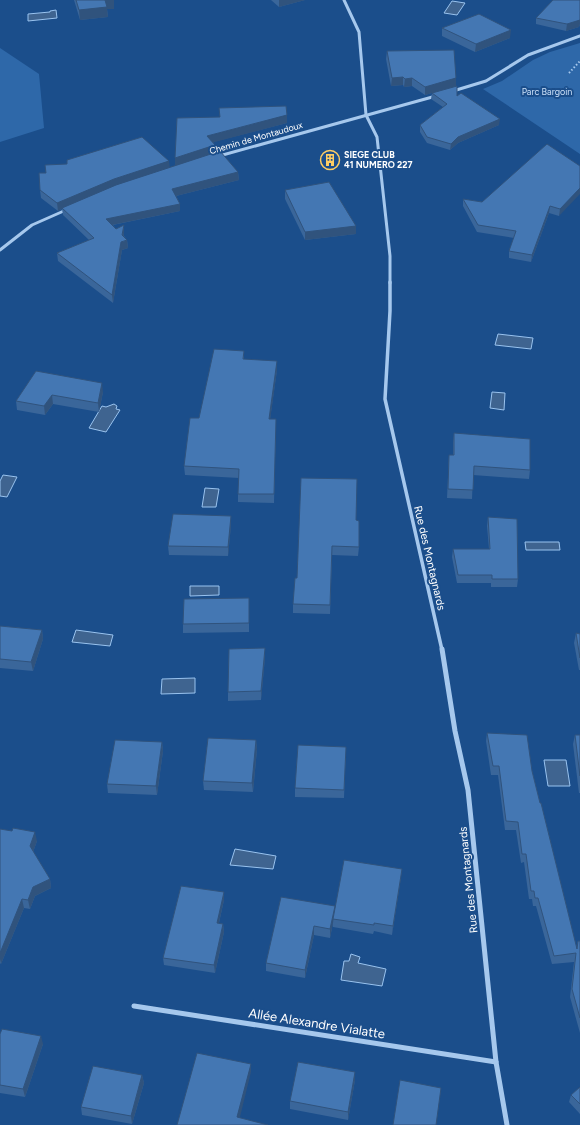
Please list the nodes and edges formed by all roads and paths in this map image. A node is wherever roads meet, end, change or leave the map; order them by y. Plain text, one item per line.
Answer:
1 (344, 0) edge
2 (580, 36) edge
3 (580, 61) edge
4 (569, 73) dead end
5 (446, 93) edge
6 (438, 95) edge
7 (366, 115) junction
8 (212, 158) edge
9 (74, 207) edge
10 (0, 250) edge
11 (134, 1006) dead end
12 (496, 1062) junction
13 (507, 1125) edge

1 - 7 street, Rue des Montagnards
2 - 5 street
3 - 4 path
6 - 7 street, Chemin de Montaudoux
7 - 8 street, Chemin de Montaudoux
7 - 12 street, Rue des Montagnards
9 - 10 street
11 - 12 street, Allée Alexandre Vialatte
12 - 13 street, Rue des Montagnards

